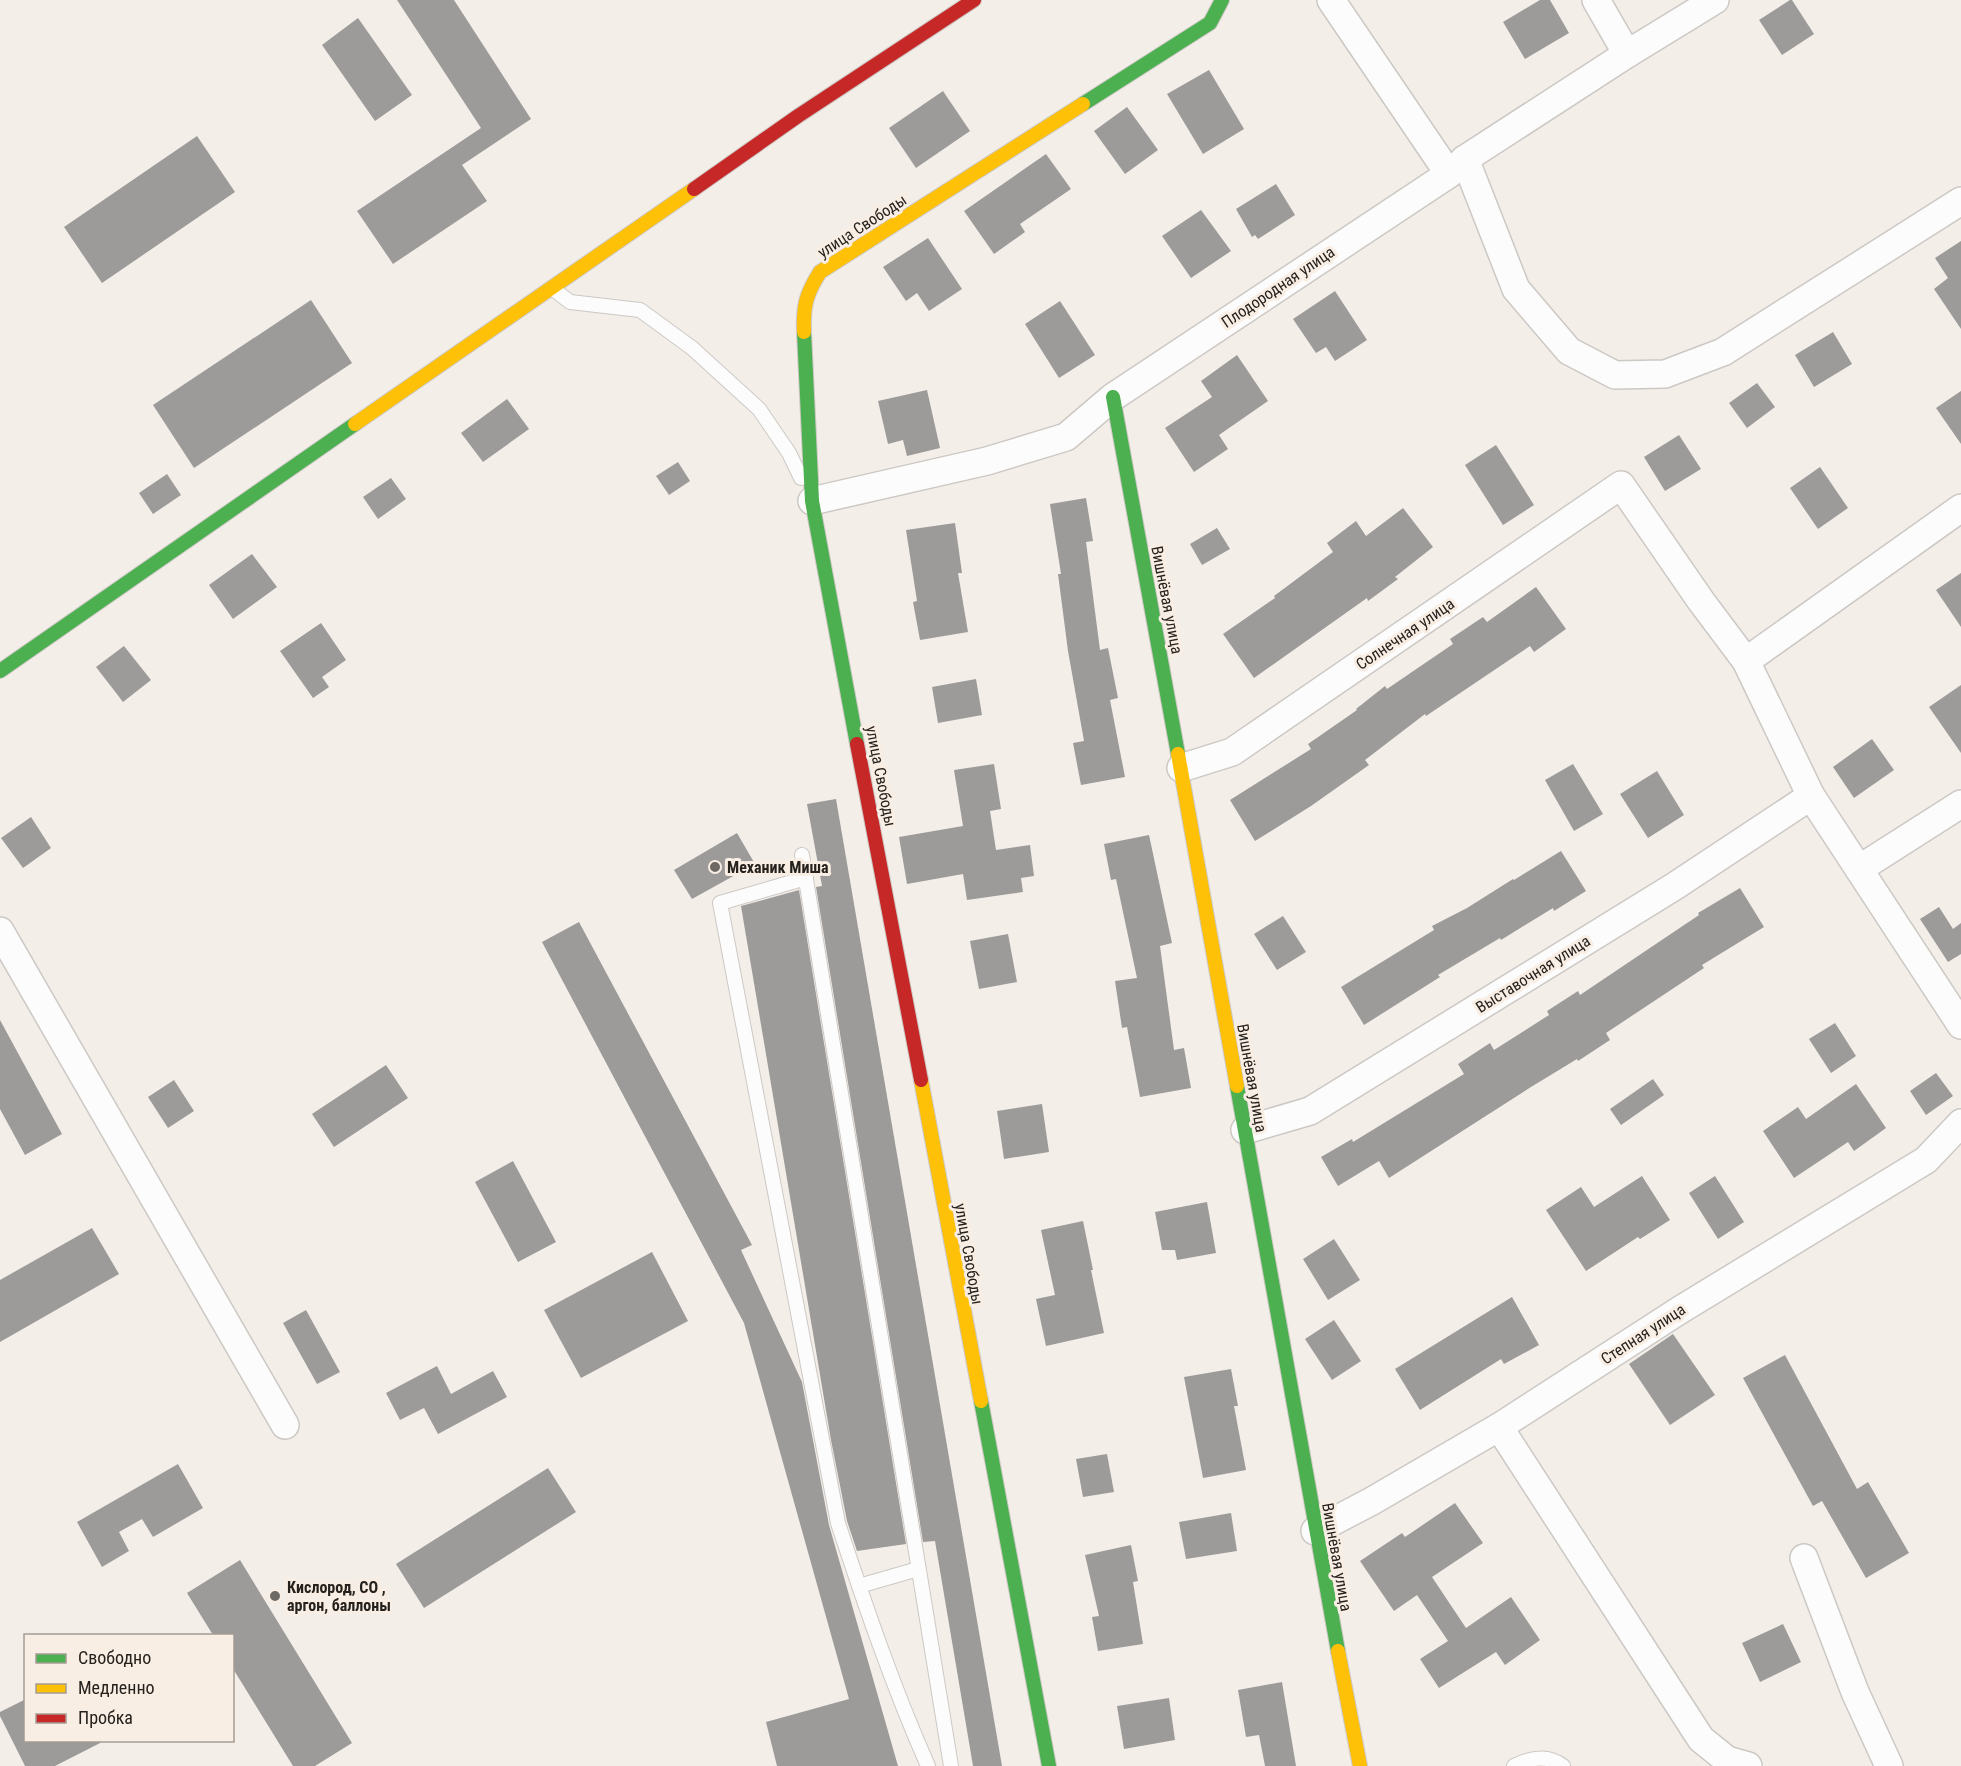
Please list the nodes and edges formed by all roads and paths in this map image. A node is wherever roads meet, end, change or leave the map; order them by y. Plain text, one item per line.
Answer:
1 (974, 0) edge
2 (1222, 0) edge
3 (1332, 0) edge
4 (1596, 0) edge
5 (1715, 0) edge
6 (1627, 54) junction
7 (1457, 166) junction
8 (1961, 201) edge
9 (550, 287) junction
10 (1113, 397) junction
11 (812, 501) junction
12 (1961, 508) edge
13 (1746, 661) junction
14 (0, 671) edge
15 (1181, 768) junction
16 (1811, 796) junction
17 (1961, 804) edge
18 (802, 855) dead end
19 (1860, 869) junction
20 (806, 878) junction
21 (0, 931) edge
22 (1961, 1024) edge
23 (1961, 1123) edge
24 (1245, 1130) junction
25 (285, 1425) dead end
26 (1499, 1427) junction
27 (1315, 1531) junction
28 (1804, 1558) dead end
29 (918, 1569) junction
30 (859, 1586) junction
31 (928, 1766) edge
32 (951, 1766) edge
33 (1048, 1766) edge
34 (1360, 1766) edge
35 (1514, 1766) edge
36 (1563, 1766) edge
37 (1748, 1766) edge
38 (1889, 1766) edge

1 - 9 street
2 - 11 street, улица Свободы
3 - 7 street
4 - 6 street
5 - 6 street, Плодородная улица
6 - 7 street, Плодородная улица
7 - 8 street
7 - 10 street, Плодородная улица
9 - 11 lane
9 - 14 street
10 - 11 street, Плодородная улица
10 - 15 street, Вишнёвая улица
11 - 33 street, улица Свободы
12 - 13 street
13 - 15 street, Солнечная улица
13 - 16 street
15 - 24 street, Вишнёвая улица
16 - 19 street
16 - 24 street, Выставочная улица
17 - 19 street
18 - 20 lane
19 - 22 street
20 - 29 lane
20 - 30 lane
21 - 25 street
23 - 26 street, Степная улица
24 - 27 street, Вишнёвая улица
26 - 27 street, Степная улица
26 - 37 street
27 - 34 street, Вишнёвая улица
28 - 38 street
29 - 30 lane
29 - 32 lane
30 - 31 lane
35 - 36 lane

